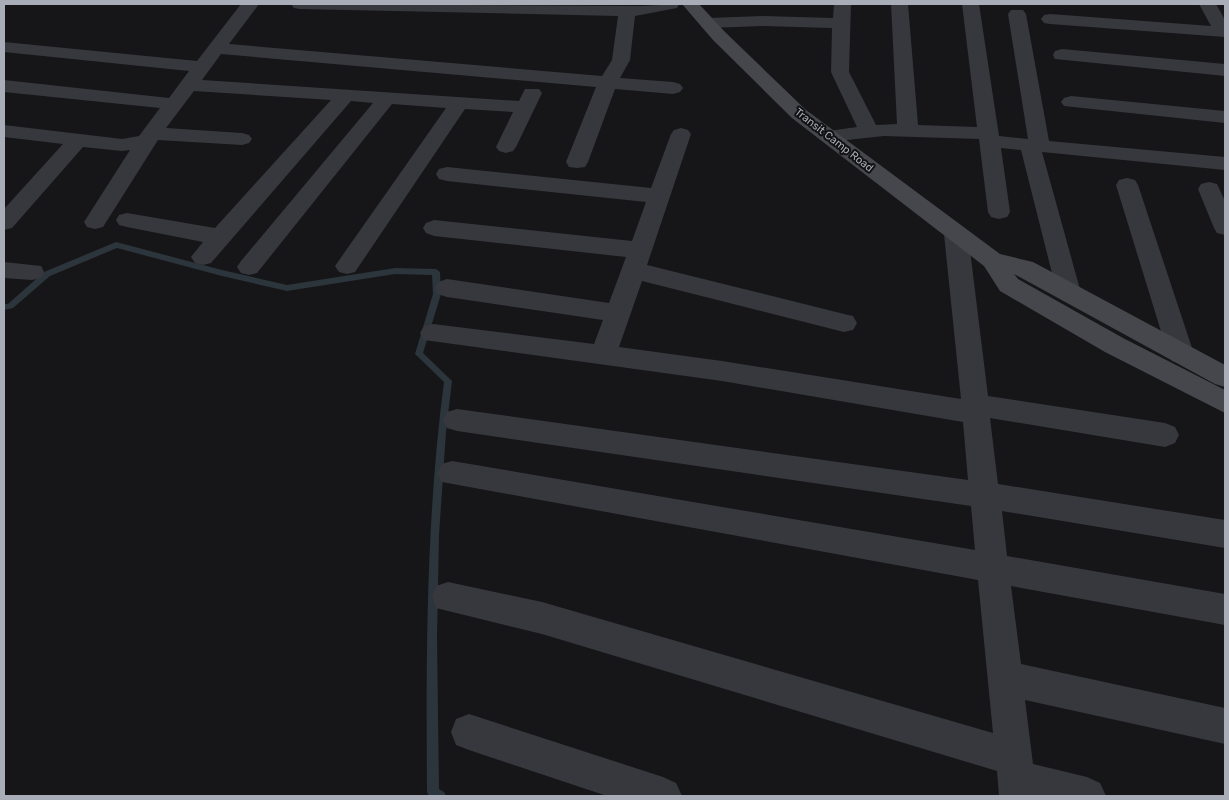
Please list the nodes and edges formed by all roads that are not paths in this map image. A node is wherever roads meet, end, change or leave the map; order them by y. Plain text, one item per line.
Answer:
1 (250, 4) edge
2 (300, 4) edge
3 (672, 4) edge
4 (690, 4) edge
5 (842, 4) edge
6 (900, 4) edge
7 (971, 4) edge
8 (1073, 4) edge
9 (1208, 4) edge
10 (456, 6) edge
11 (525, 6) edge
12 (627, 11) junction
13 (1017, 14) dead end
14 (1050, 19) dead end
15 (1078, 21) junction
16 (708, 23) junction
17 (841, 23) junction
18 (1224, 32) edge
19 (4, 47) edge
20 (216, 48) junction
21 (1062, 54) dead end
22 (202, 67) junction
23 (1225, 70) edge
24 (541, 77) junction
25 (608, 82) junction
26 (188, 85) junction
27 (4, 86) edge
28 (673, 88) dead end
29 (346, 95) junction
30 (387, 98) junction
31 (1071, 102) dead end
32 (459, 103) junction
33 (174, 104) junction
34 (525, 107) junction
35 (1225, 117) edge
36 (4, 131) edge
37 (908, 131) junction
38 (870, 132) junction
39 (681, 134) dead end
40 (828, 136) junction
41 (149, 137) junction
42 (988, 137) junction
43 (242, 139) dead end
44 (78, 140) junction
45 (1035, 145) junction
46 (506, 147) dead end
47 (577, 162) dead end
48 (1225, 164) edge
49 (447, 174) dead end
50 (1127, 185) dead end
51 (1209, 189) dead end
52 (659, 196) junction
53 (999, 212) dead end
54 (127, 220) dead end
55 (95, 222) dead end
56 (4, 223) edge
57 (434, 228) dead end
58 (1225, 228) edge
59 (956, 234) junction
60 (220, 237) junction
61 (202, 257) dead end
62 (635, 260) junction
63 (992, 260) junction
64 (347, 266) dead end
65 (249, 267) dead end
66 (4, 270) edge
67 (32, 272) dead end
68 (447, 288) dead end
69 (1069, 292) junction
70 (618, 313) junction
71 (844, 323) dead end
72 (434, 333) dead end
73 (1181, 354) junction
74 (603, 356) junction
75 (1225, 377) edge
76 (1225, 402) edge
77 (976, 409) junction
78 (457, 420) dead end
79 (1165, 435) dead end
80 (452, 473) dead end
81 (985, 495) junction
82 (1225, 534) edge
83 (993, 568) junction
84 (448, 597) dead end
85 (1225, 609) edge
86 (1005, 678) junction
87 (1225, 726) edge
88 (469, 732) dead end
89 (1016, 778) edge
90 (663, 796) edge
91 (1086, 796) edge

1 - 20 street
2 - 10 street
3 - 12 street
4 - 16 main road, Transit Camp Road
5 - 17 street
6 - 37 street
7 - 42 street
8 - 15 street
9 - 18 street
10 - 11 street
11 - 12 street
12 - 25 street
13 - 45 street
14 - 15 street
15 - 18 street
16 - 17 street
16 - 40 main road, Transit Camp Road
17 - 38 street
19 - 22 street
20 - 22 street
20 - 24 street
21 - 23 street
22 - 26 street
24 - 25 street
24 - 34 street
25 - 28 street
25 - 47 street
26 - 29 street
26 - 33 street
27 - 33 street
29 - 30 street
29 - 60 street
30 - 32 street
30 - 65 street
31 - 35 street
32 - 34 street
32 - 64 street
33 - 41 street
34 - 46 street
36 - 44 street
37 - 38 street
37 - 42 street
38 - 40 street
39 - 52 street
40 - 59 main road, Transit Camp Road
41 - 43 street
41 - 44 street
41 - 55 street
42 - 45 street
42 - 53 street
44 - 56 street
45 - 48 street
45 - 69 street
49 - 52 street
50 - 73 street
51 - 58 street
52 - 62 street
54 - 60 street
57 - 62 street
59 - 63 main road, Transit Camp Road
59 - 77 street
60 - 61 street
62 - 70 street
62 - 71 street
63 - 69 main road, Transit Camp Road
63 - 76 main road, Transit Camp Road
66 - 67 street
68 - 70 street
69 - 73 main road, Transit Camp Road
70 - 74 street
72 - 74 street
73 - 75 main road, Transit Camp Road
74 - 77 street
77 - 79 street
77 - 81 street
78 - 81 street
80 - 83 street
81 - 82 street
81 - 83 street
83 - 85 street
83 - 86 street
84 - 89 street
86 - 87 street
86 - 89 street
88 - 90 street
89 - 91 street

